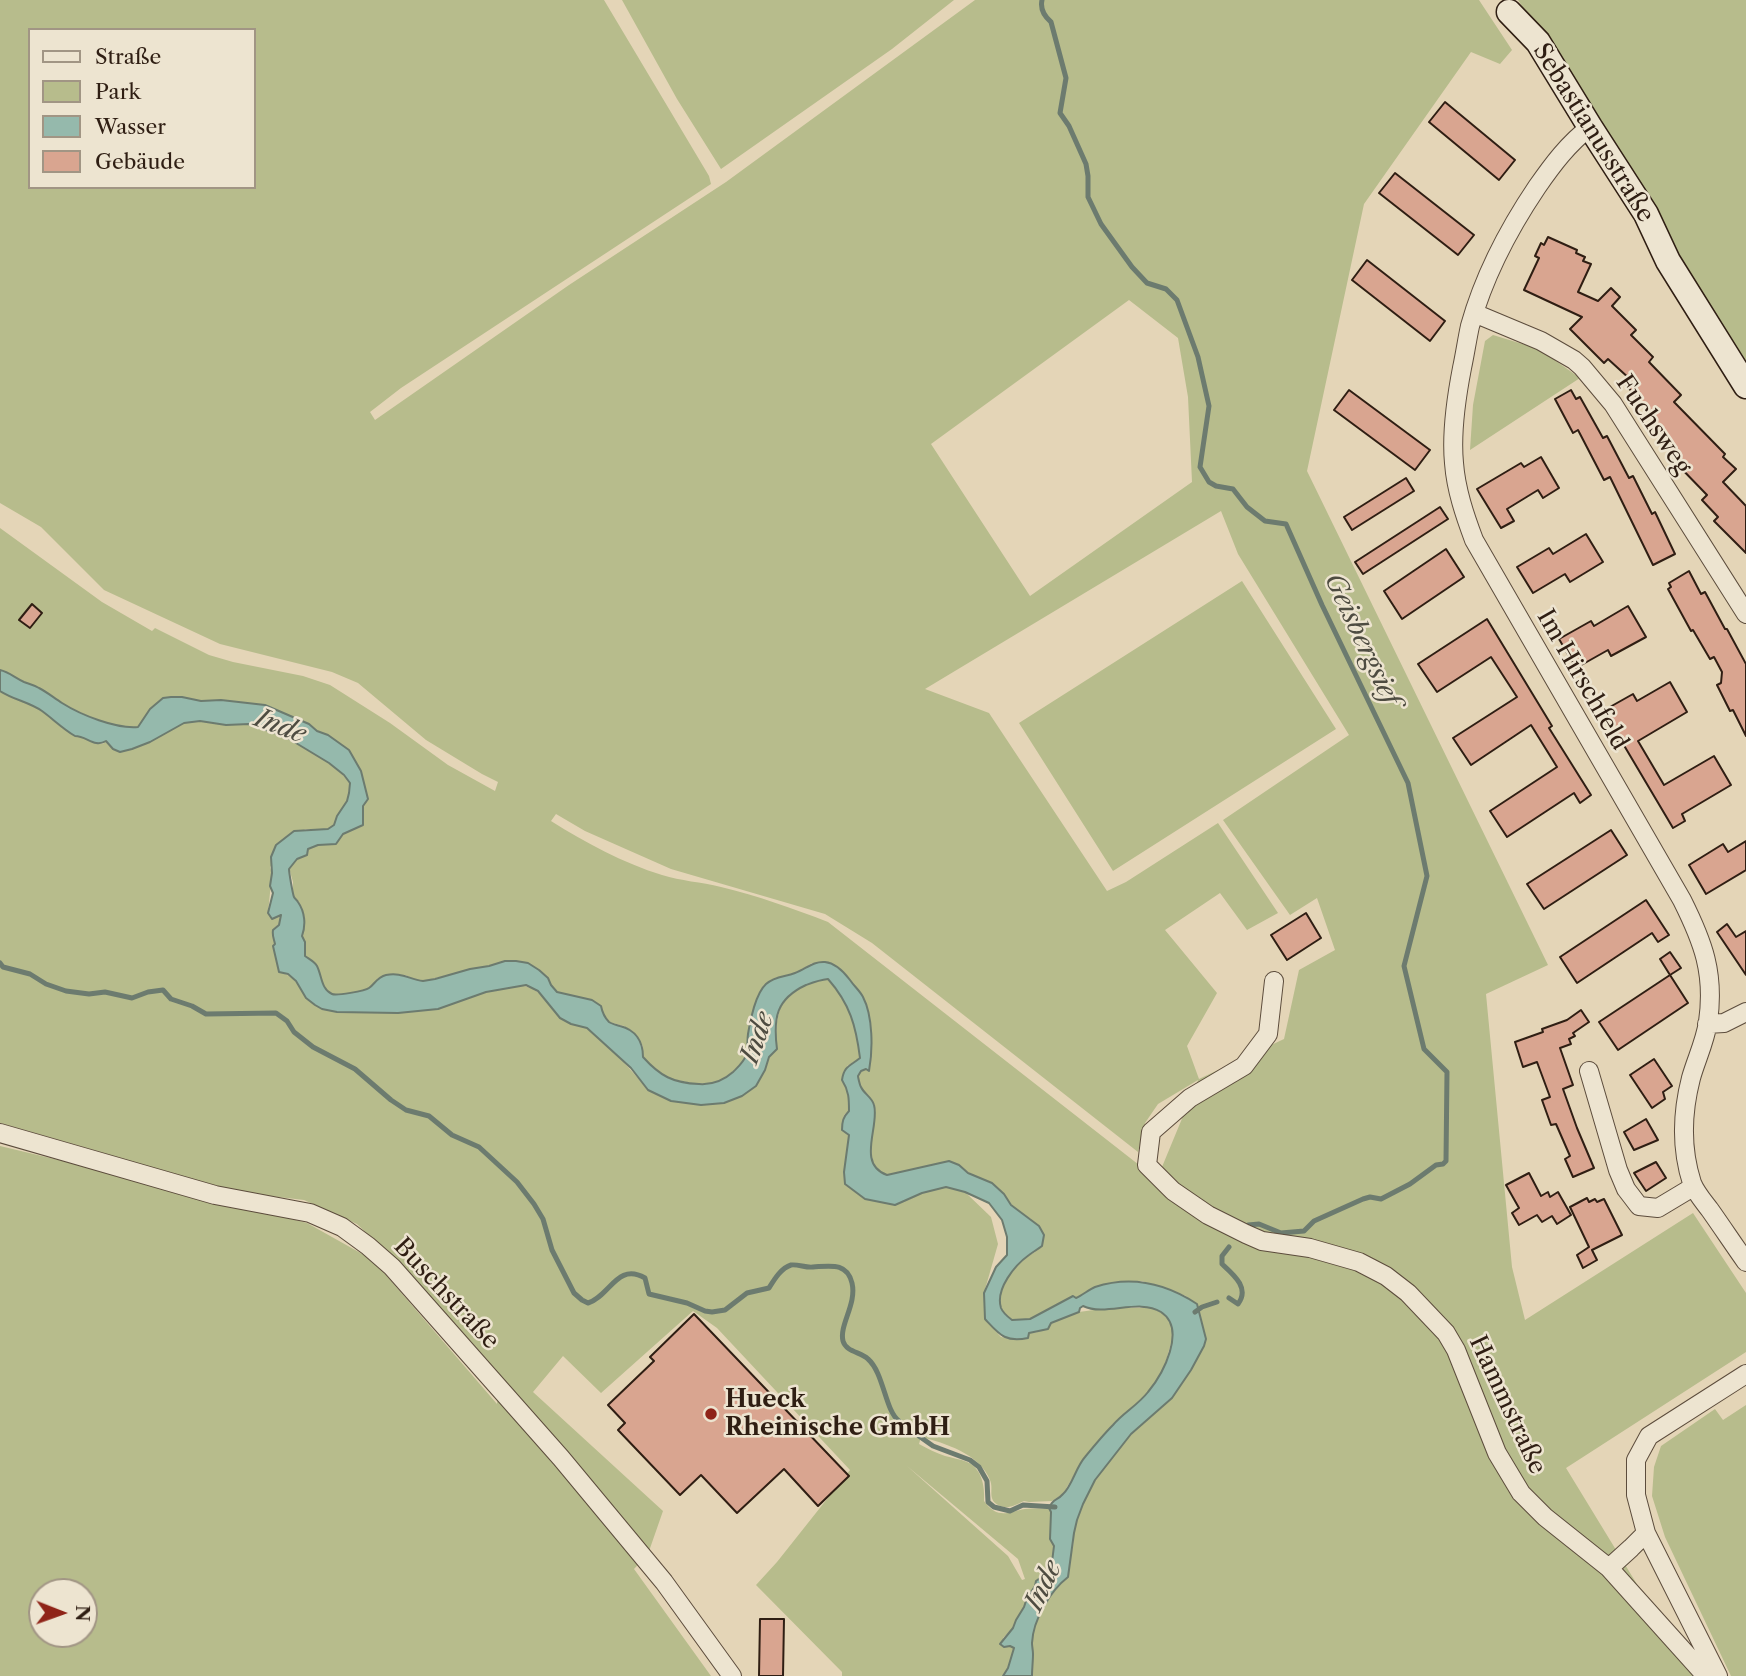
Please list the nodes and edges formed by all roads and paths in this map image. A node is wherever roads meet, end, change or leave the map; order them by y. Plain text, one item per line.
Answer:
1 (1505, 6) edge
2 (1584, 131) junction
3 (1474, 313) junction
4 (1746, 386) edge
5 (1746, 614) edge
6 (1274, 981) dead end
7 (1746, 1012) edge
8 (1707, 1024) junction
9 (1588, 1072) dead end
10 (0, 1133) edge
11 (1693, 1187) junction
12 (1746, 1262) edge
13 (1746, 1374) edge
14 (1646, 1532) junction
15 (1609, 1568) junction
16 (732, 1676) edge
17 (1706, 1676) edge
18 (1718, 1676) edge

1 - 2 main road, Sebastianusstraße
2 - 3 street, Im Hirschfeld
2 - 4 main road, Sebastianusstraße
3 - 5 street, Fuchsweg
3 - 8 street, Im Hirschfeld
6 - 15 street, Hammstraße
7 - 8 street
8 - 11 street, Im Hirschfeld
9 - 11 street
10 - 16 street, Buschstraße
11 - 12 street, Im Hirschfeld
13 - 14 street
14 - 15 street
14 - 18 street
15 - 17 street, Hammstraße

